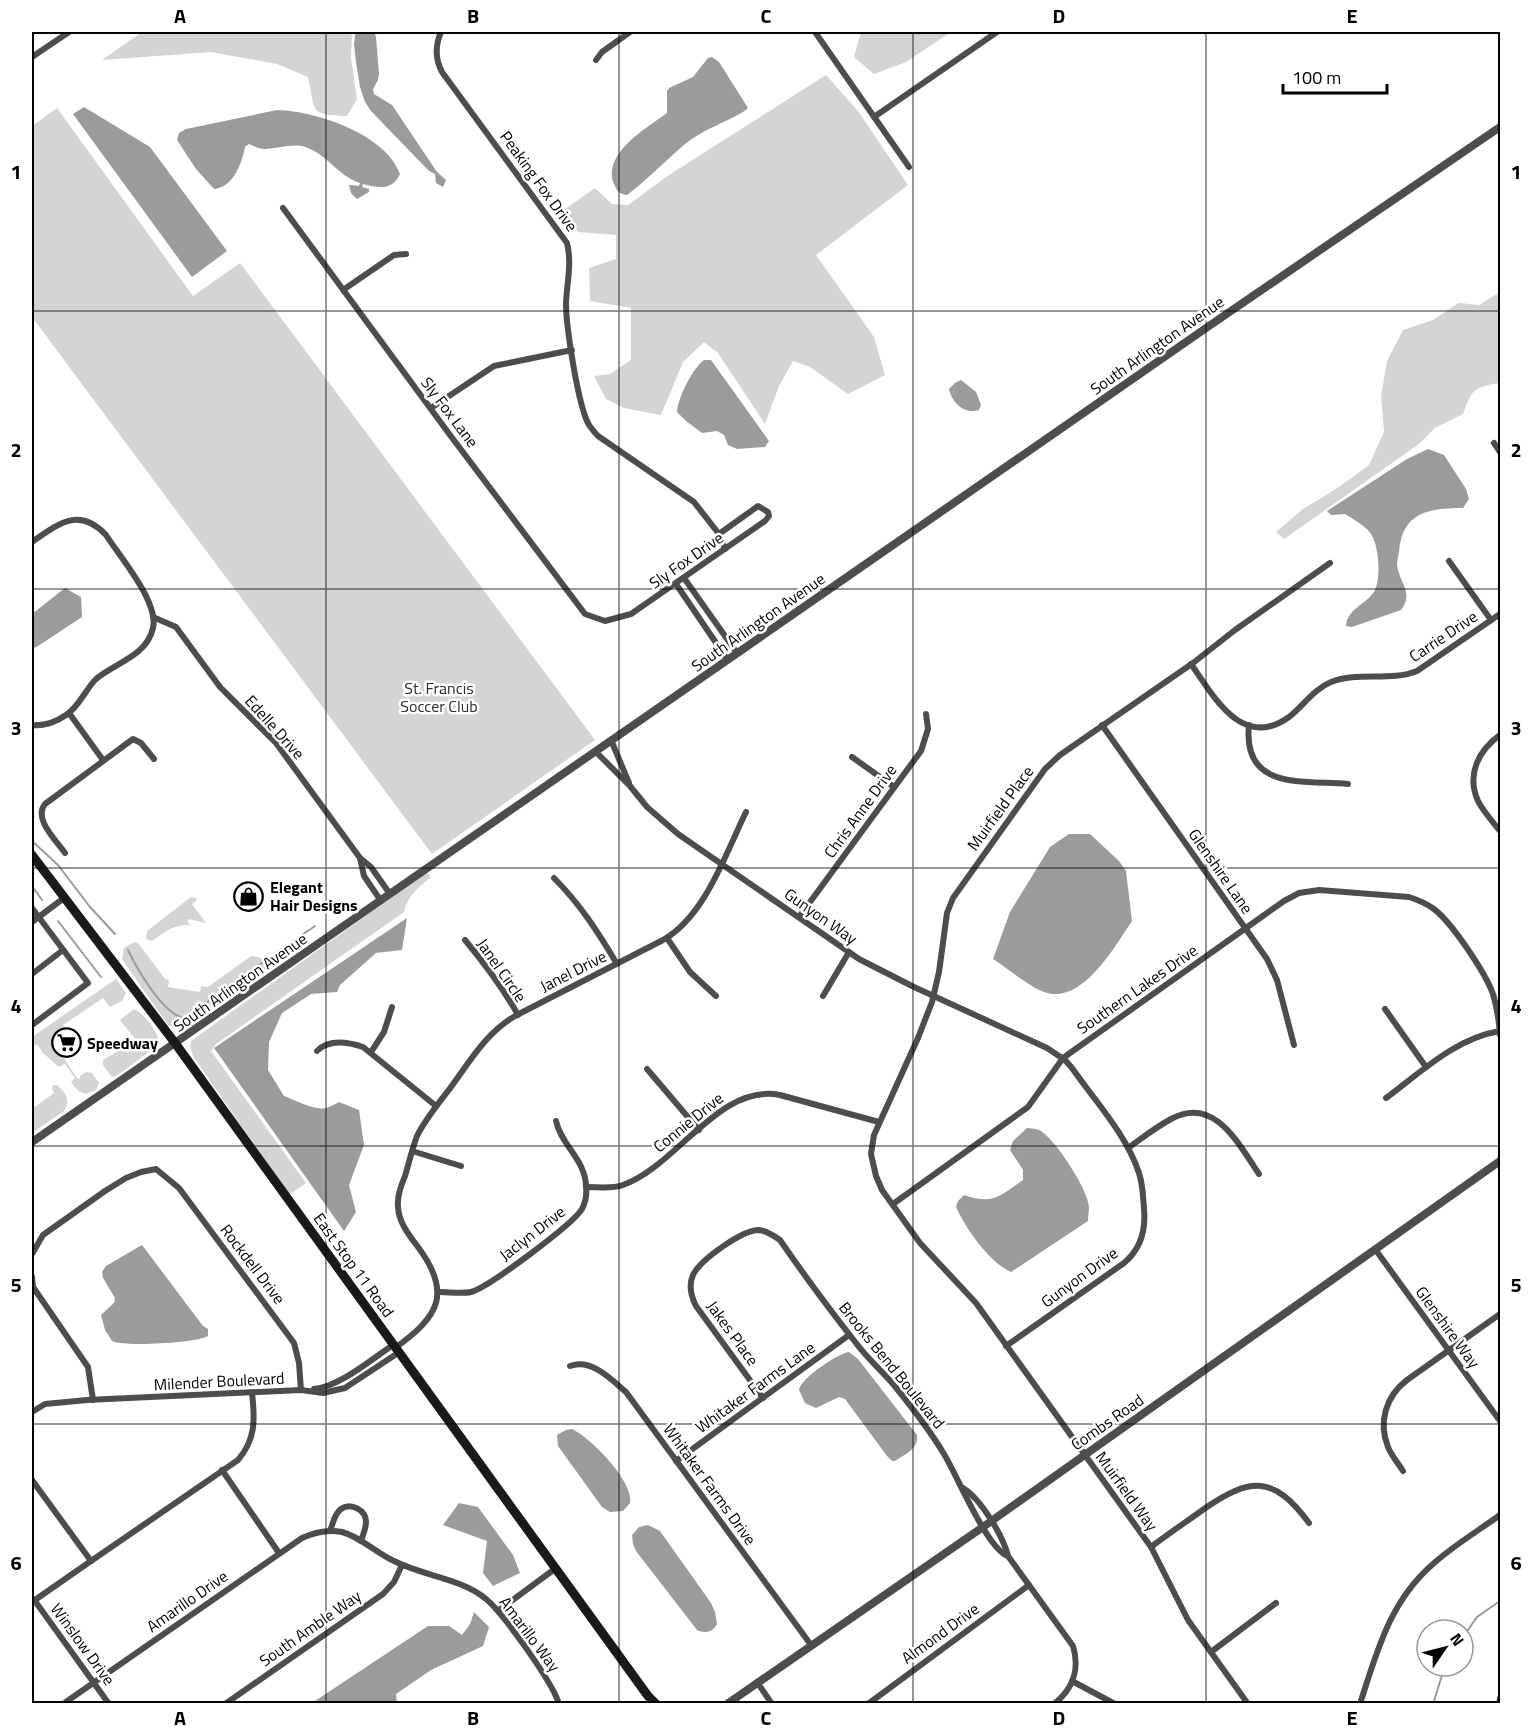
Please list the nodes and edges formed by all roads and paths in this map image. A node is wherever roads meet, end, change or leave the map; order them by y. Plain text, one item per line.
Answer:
1 (69, 32) edge
2 (441, 32) edge
3 (630, 32) edge
4 (815, 32) edge
5 (997, 32) edge
6 (32, 57) edge
7 (596, 60) dead end
8 (874, 117) junction
9 (1500, 127) edge
10 (909, 167) dead end
11 (283, 208) dead end
12 (406, 254) dead end
13 (343, 290) junction
14 (572, 350) junction
15 (431, 408) junction
16 (1494, 443) dead end
17 (1500, 452) edge
18 (719, 534) junction
19 (32, 542) edge
20 (725, 549) junction
21 (1449, 561) dead end
22 (1330, 563) dead end
23 (684, 578) junction
24 (676, 584) junction
25 (1500, 614) edge
26 (153, 617) junction
27 (1491, 620) junction
28 (605, 621) joint
29 (737, 652) junction
30 (727, 659) junction
31 (1191, 664) junction
32 (69, 713) junction
33 (926, 714) dead end
34 (32, 725) edge
35 (1102, 725) junction
36 (1249, 725) junction
37 (1500, 735) edge
38 (611, 740) junction
39 (595, 751) junction
40 (852, 757) dead end
41 (154, 759) dead end
42 (103, 760) junction
43 (1348, 784) dead end
44 (630, 786) junction
45 (894, 788) junction
46 (746, 812) dead end
47 (1500, 831) edge
48 (65, 853) dead end
49 (32, 855) edge
50 (360, 858) junction
51 (721, 863) junction
52 (554, 878) dead end
53 (390, 894) junction
54 (64, 898) junction
55 (381, 901) junction
56 (32, 908) edge
57 (38, 917) junction
58 (799, 917) junction
59 (32, 922) edge
60 (1245, 928) junction
61 (667, 938) junction
62 (465, 940) dead end
63 (63, 950) junction
64 (849, 952) junction
65 (617, 964) junction
66 (32, 974) edge
67 (716, 996) dead end
68 (823, 996) dead end
69 (933, 996) junction
70 (392, 1007) dead end
71 (1385, 1009) dead end
72 (518, 1015) junction
73 (32, 1024) edge
74 (1500, 1033) edge
75 (175, 1043) junction
76 (1294, 1045) dead end
77 (317, 1051) dead end
78 (371, 1052) junction
79 (1063, 1059) junction
80 (1426, 1067) junction
81 (647, 1070) dead end
82 (1386, 1098) dead end
83 (436, 1106) junction
84 (556, 1120) dead end
85 (879, 1122) junction
86 (699, 1130) junction
87 (32, 1142) edge
88 (1128, 1148) junction
89 (412, 1151) junction
90 (1500, 1161) edge
91 (461, 1166) dead end
92 (1259, 1174) dead end
93 (586, 1187) junction
94 (882, 1190) joint
95 (893, 1204) junction
96 (1375, 1249) junction
97 (32, 1254) edge
98 (32, 1277) edge
99 (691, 1280) joint
100 (33, 1287) edge
101 (439, 1292) junction
102 (1500, 1314) edge
103 (849, 1335) junction
104 (1006, 1346) junction
105 (395, 1348) junction
106 (1448, 1350) junction
107 (570, 1366) dead end
108 (301, 1390) junction
109 (252, 1393) junction
110 (763, 1398) junction
111 (93, 1400) junction
112 (32, 1413) edge
113 (1500, 1421) edge
114 (1084, 1454) junction
115 (676, 1461) junction
116 (222, 1470) junction
117 (1403, 1471) dead end
118 (32, 1480) edge
119 (963, 1488) junction
120 (1500, 1515) edge
121 (991, 1521) junction
122 (1309, 1523) dead end
123 (983, 1527) junction
124 (330, 1531) junction
125 (361, 1541) junction
126 (1151, 1547) junction
127 (279, 1553) junction
128 (1008, 1556) junction
129 (91, 1561) junction
130 (402, 1565) junction
131 (556, 1568) junction
132 (1029, 1585) junction
133 (33, 1601) edge
134 (1276, 1603) dead end
135 (498, 1611) junction
136 (811, 1645) junction
137 (1211, 1652) junction
138 (1072, 1681) junction
139 (93, 1682) junction
140 (757, 1682) junction
141 (1500, 1698) edge
142 (649, 1700) edge
143 (63, 1704) edge
144 (109, 1704) edge
145 (225, 1704) edge
146 (559, 1704) edge
147 (656, 1704) edge
148 (727, 1704) edge
149 (772, 1704) edge
150 (868, 1704) edge
151 (1054, 1704) edge
152 (1115, 1704) edge
153 (1248, 1704) edge
154 (1360, 1704) edge
155 (1499, 1704) edge

1 - 6 street
2 - 14 street, Peaking Fox Drive
3 - 7 street
4 - 8 street
5 - 8 street
8 - 10 street
9 - 29 street, South Arlington Avenue
11 - 13 street, Sly Fox Lane
12 - 13 street
13 - 15 street, Sly Fox Lane
14 - 15 street
14 - 18 street, Peaking Fox Drive
15 - 28 street, Sly Fox Lane
16 - 17 street
18 - 20 street, Peaking Fox Drive
18 - 20 street, Sly Fox Drive
19 - 26 street
20 - 23 street, Sly Fox Drive
21 - 27 street
22 - 31 street, Muirfield Place
23 - 24 street, Sly Fox Drive
23 - 29 street
24 - 28 street, Sly Fox Drive
24 - 30 street
25 - 27 street, Carrie Drive
26 - 32 street
26 - 50 street, Edelle Drive
27 - 36 street, Carrie Drive
29 - 30 street, South Arlington Avenue
30 - 38 street, South Arlington Avenue
31 - 35 street, Muirfield Place
31 - 36 street
32 - 34 street
32 - 42 street
33 - 45 street, Chris Anne Drive
35 - 60 street, Glenshire Lane
35 - 69 street, Muirfield Place
36 - 43 street
37 - 47 street
38 - 39 street, South Arlington Avenue
38 - 44 street
39 - 44 street, Gunyon Way
39 - 53 street, South Arlington Avenue
40 - 45 street
41 - 42 street
42 - 48 street
44 - 51 street, Gunyon Way
45 - 58 street, Chris Anne Drive
46 - 51 street, Janel Drive
49 - 54 main road, East Stop 11 Road
50 - 53 street, Edelle Drive
50 - 55 street
51 - 58 street, Gunyon Way
51 - 61 street, Janel Drive
52 - 65 street
53 - 55 street, South Arlington Avenue
54 - 57 street
54 - 75 main road, East Stop 11 Road
55 - 75 street, South Arlington Avenue
56 - 57 street
57 - 59 street
57 - 63 street
58 - 64 street, Gunyon Way
60 - 74 street, Southern Lakes Drive
60 - 76 street, Glenshire Lane
60 - 79 street, Southern Lakes Drive
61 - 65 street, Janel Drive
61 - 67 street
62 - 72 street, Janel Circle
63 - 66 street
63 - 73 street
64 - 68 street
64 - 69 street, Gunyon Way
65 - 72 street, Janel Drive
69 - 79 street, Gunyon Way
69 - 85 street, Muirfield Place
70 - 78 street
71 - 80 street
72 - 83 street, Janel Drive
74 - 80 street
75 - 87 street, South Arlington Avenue
75 - 105 main road, East Stop 11 Road
77 - 78 street
78 - 83 street
79 - 88 street, Gunyon Drive
79 - 95 street, Southern Lakes Drive
80 - 82 street
81 - 86 street
83 - 89 street
84 - 93 street
85 - 86 street, Connie Drive
85 - 94 street, Muirfield Place
86 - 93 street, Connie Drive
88 - 92 street
88 - 104 street, Gunyon Drive
89 - 91 street
89 - 101 street
90 - 96 street, Combs Road
93 - 101 street, Jaclyn Drive
94 - 95 street, Muirfield Way
95 - 104 street, Muirfield Way
96 - 106 street, Glenshire Way
96 - 114 street, Combs Road
97 - 108 street, Rockdell Drive
98 - 100 street
99 - 103 street, Brooks Bend Boulevard
99 - 110 street, Jakes Place
100 - 111 street
101 - 105 street
102 - 106 street
103 - 110 street, Whitaker Farms Lane
103 - 119 street, Brooks Bend Boulevard
104 - 114 street, Muirfield Way
105 - 108 street, Milender Boulevard
105 - 131 main road, East Stop 11 Road
106 - 113 street, Glenshire Way
106 - 117 street
107 - 115 street, Whitaker Farms Drive
108 - 109 street, Milender Boulevard
109 - 111 street, Milender Boulevard
109 - 116 street
110 - 115 street, Whitaker Farms Lane
111 - 112 street, Milender Boulevard
114 - 121 street, Combs Road
114 - 126 street, Muirfield Way
115 - 136 street, Whitaker Farms Drive
116 - 127 street
116 - 129 street
118 - 129 street
119 - 121 street
119 - 123 street, Brooks Bend Boulevard
120 - 154 street
121 - 123 street, Combs Road
121 - 128 street
122 - 126 street
123 - 128 street, Brooks Bend Boulevard
123 - 136 street, Combs Road
124 - 125 street
124 - 125 street
124 - 127 street, Amarillo Drive
125 - 130 street, Amarillo Way
126 - 137 street, Muirfield Way
127 - 139 street, Amarillo Drive
128 - 132 street
129 - 133 street
130 - 135 street, Amarillo Way
130 - 145 street, South Amble Way
131 - 135 street
131 - 142 main road, East Stop 11 Road
132 - 138 street
132 - 150 street, Almond Drive
133 - 139 street, Winslow Drive
134 - 137 street
135 - 146 street, Amarillo Way
136 - 140 street, Combs Road
137 - 153 street, Muirfield Way
138 - 151 street
138 - 152 street
139 - 143 street, Amarillo Drive
139 - 144 street, Winslow Drive
140 - 148 street, Combs Road
140 - 149 street
141 - 155 street
142 - 147 main road, East Stop 11 Road

